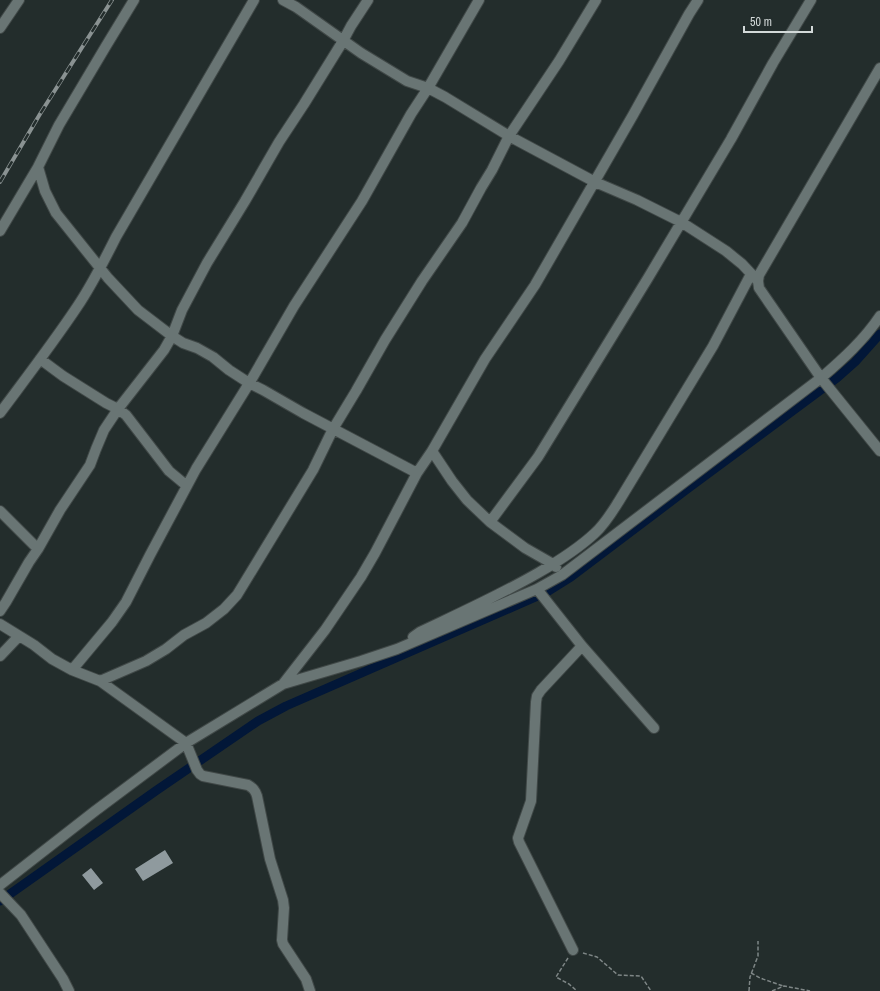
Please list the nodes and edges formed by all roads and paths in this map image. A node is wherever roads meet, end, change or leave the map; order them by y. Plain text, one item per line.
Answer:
1 (18, 0) edge
2 (134, 0) edge
3 (254, 0) edge
4 (283, 0) edge
5 (368, 0) edge
6 (479, 0) edge
7 (596, 0) edge
8 (698, 0) edge
9 (811, 0) edge
10 (0, 28) edge
11 (343, 41) junction
12 (880, 68) edge
13 (428, 88) junction
14 (509, 136) junction
15 (38, 167) junction
16 (595, 182) junction
17 (680, 222) junction
18 (0, 231) edge
19 (100, 269) junction
20 (754, 278) junction
21 (880, 316) edge
22 (172, 336) junction
23 (40, 359) junction
24 (820, 378) junction
25 (249, 383) junction
26 (118, 409) junction
27 (0, 413) edge
28 (333, 429) junction
29 (432, 451) junction
30 (880, 451) edge
31 (417, 473) junction
32 (188, 486) junction
33 (0, 511) edge
34 (490, 522) junction
35 (38, 549) junction
36 (553, 564) junction
37 (562, 575) junction
38 (538, 589) junction
39 (0, 611) edge
40 (0, 624) edge
41 (19, 636) junction
42 (582, 646) junction
43 (397, 649) junction
44 (0, 656) edge
45 (72, 670) junction
46 (100, 681) junction
47 (283, 684) junction
48 (654, 728) dead end
49 (186, 743) junction
50 (0, 885) edge
51 (0, 893) edge
52 (758, 941) dead end
53 (573, 950) junction
54 (751, 973) junction
55 (784, 986) junction
56 (69, 991) edge
57 (310, 991) edge
58 (577, 991) edge
59 (651, 991) edge
60 (749, 991) edge
61 (772, 991) edge
62 (810, 991) edge

1 - 10 street
2 - 15 street
3 - 19 street
4 - 11 street
5 - 11 street
6 - 13 street
7 - 14 street
8 - 16 street
9 - 17 street
11 - 13 street
11 - 22 street
12 - 20 street
13 - 14 street
13 - 25 street
14 - 16 street
14 - 28 street
15 - 18 street
15 - 19 street
16 - 17 street
16 - 29 street
17 - 20 street
17 - 34 street
19 - 22 street
19 - 23 street
20 - 24 street
20 - 36 street
21 - 24 street
22 - 25 street
22 - 26 street
23 - 26 street
23 - 27 street
24 - 30 street
24 - 37 street
25 - 28 street
25 - 32 street
26 - 32 street
26 - 35 street
28 - 31 street
28 - 46 street
29 - 31 street
29 - 34 street
31 - 47 street
32 - 45 street
33 - 35 street
34 - 36 street
35 - 39 street
36 - 37 street
36 - 43 street
37 - 38 street
38 - 42 street
38 - 43 street
40 - 41 street
41 - 44 street
41 - 45 street
42 - 48 street
42 - 53 street
43 - 47 street
45 - 46 street
46 - 49 street
47 - 49 street
49 - 50 street
49 - 57 street
51 - 56 street
52 - 54 path
53 - 58 path
53 - 59 path
54 - 55 path
54 - 60 path
55 - 61 path
55 - 62 path

